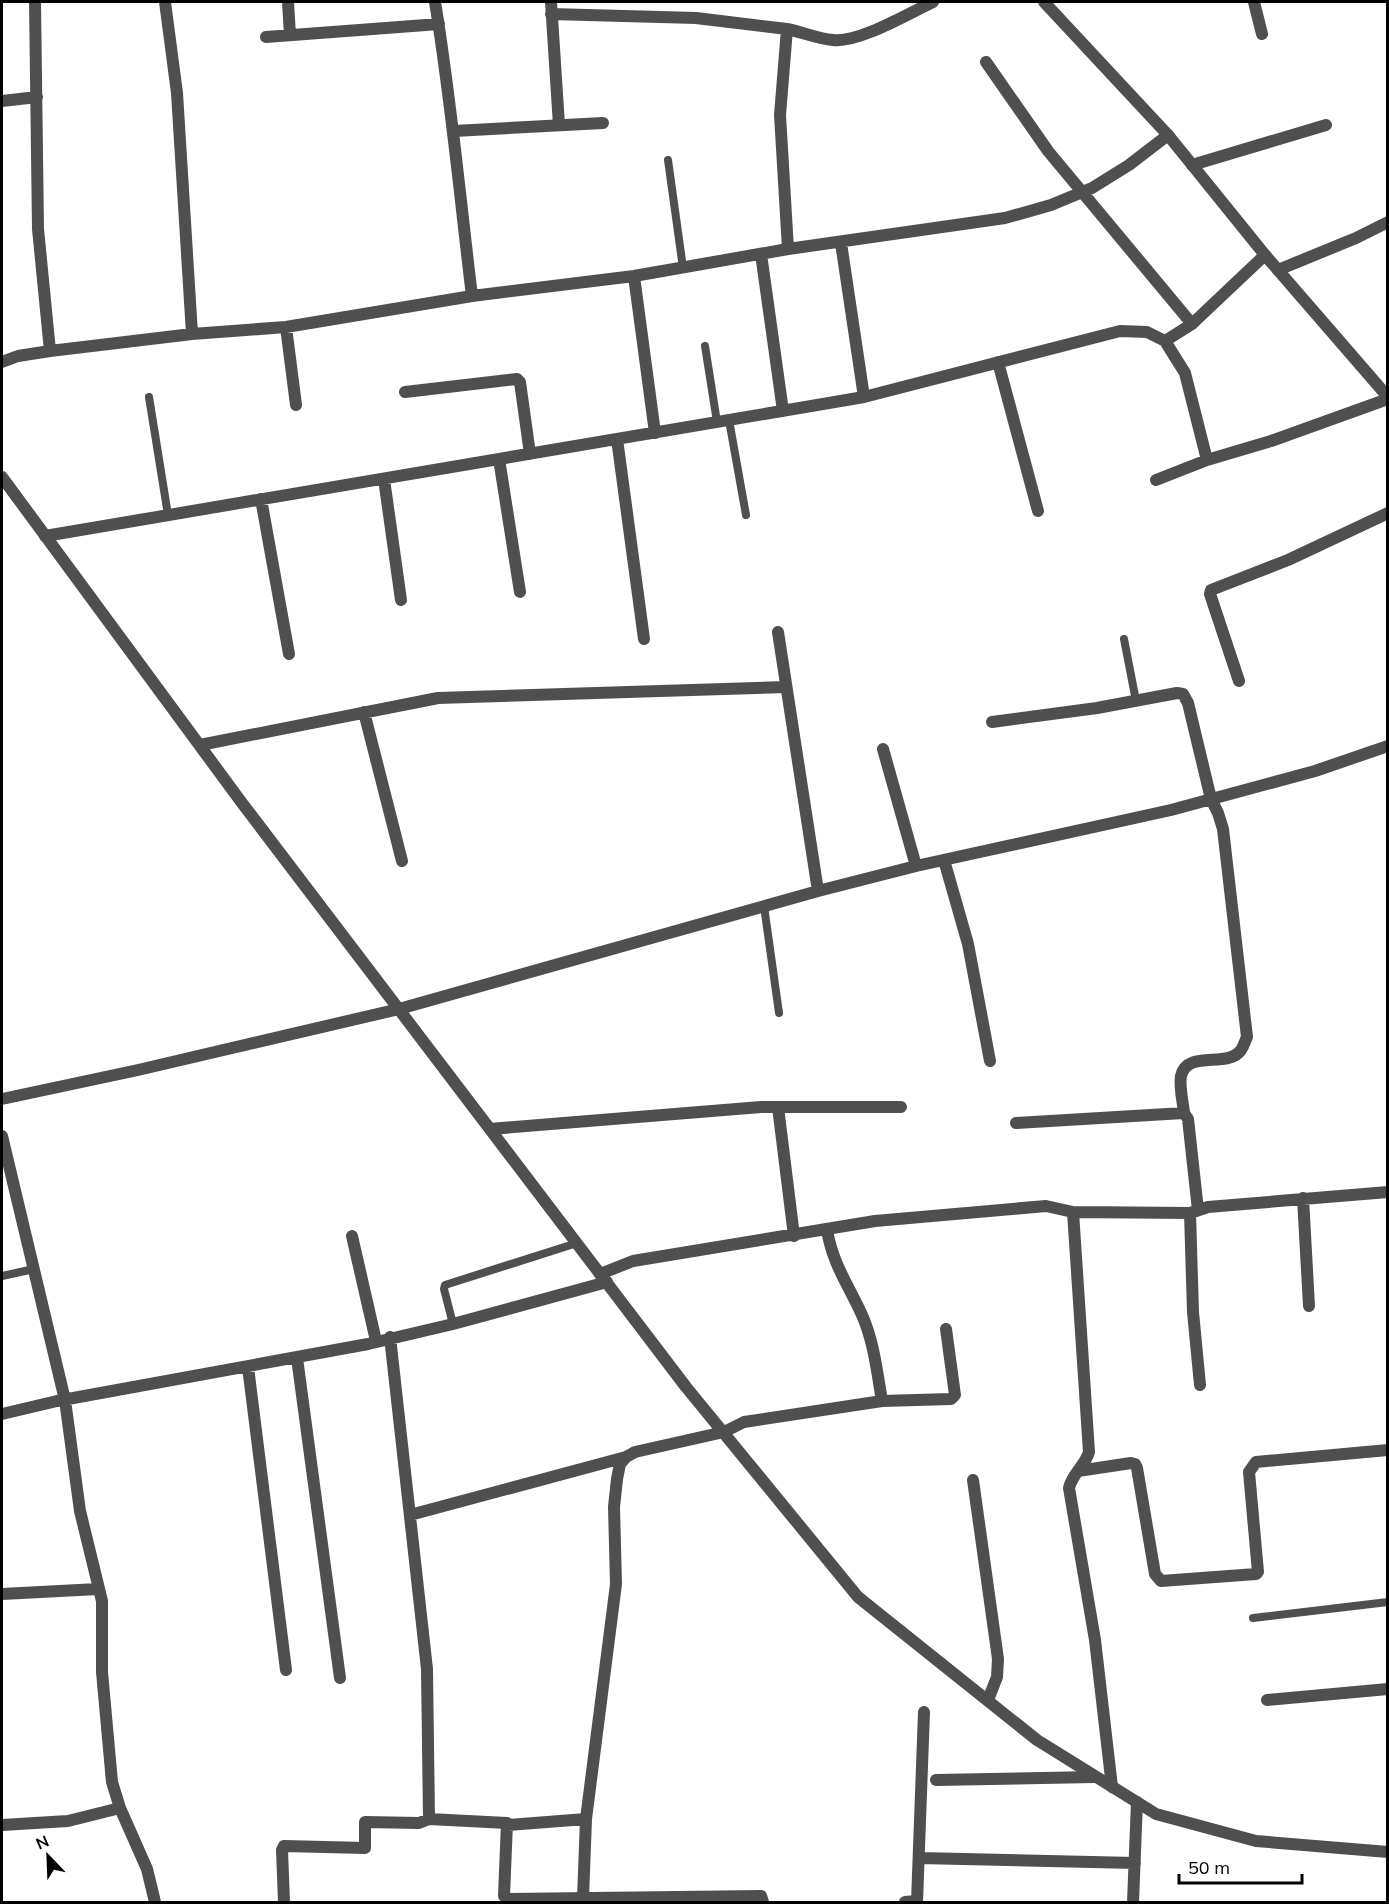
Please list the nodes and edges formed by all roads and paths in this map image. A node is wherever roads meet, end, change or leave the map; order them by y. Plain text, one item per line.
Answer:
1 (35, 2) edge
2 (165, 2) edge
3 (288, 2) edge
4 (435, 2) edge
5 (933, 2) edge
6 (1044, 2) edge
7 (1254, 2) edge
8 (551, 8) edge
9 (439, 24) junction
10 (787, 28) junction
11 (1262, 34) dead end
12 (290, 35) junction
13 (266, 37) dead end
14 (986, 62) dead end
15 (37, 97) junction
16 (2, 100) edge
17 (603, 123) dead end
18 (559, 125) junction
19 (1326, 125) dead end
20 (454, 131) junction
21 (1168, 135) junction
22 (668, 160) dead end
23 (1192, 165) junction
24 (1082, 192) junction
25 (1388, 222) edge
26 (841, 243) junction
27 (788, 249) junction
28 (761, 254) junction
29 (1264, 255) junction
30 (683, 268) junction
31 (1278, 270) junction
32 (634, 276) junction
33 (472, 296) junction
34 (1192, 324) junction
35 (286, 327) junction
36 (192, 334) junction
37 (1165, 341) junction
38 (705, 346) dead end
39 (50, 351) junction
40 (2, 362) edge
41 (998, 362) junction
42 (405, 392) dead end
43 (149, 397) dead end
44 (864, 397) junction
45 (1388, 398) edge
46 (296, 405) dead end
47 (783, 411) junction
48 (723, 421) junction
49 (655, 433) junction
50 (617, 440) junction
51 (530, 454) junction
52 (498, 459) junction
53 (1207, 460) junction
54 (2, 477) edge
55 (384, 479) junction
56 (1156, 480) dead end
57 (261, 499) junction
58 (1038, 511) dead end
59 (1388, 513) edge
60 (168, 515) junction
61 (746, 515) dead end
62 (45, 536) junction
63 (520, 592) dead end
64 (401, 600) dead end
65 (778, 632) dead end
66 (644, 639) dead end
67 (1124, 639) dead end
68 (289, 654) dead end
69 (1239, 681) dead end
70 (786, 687) junction
71 (1136, 701) junction
72 (364, 712) junction
73 (992, 722) dead end
74 (200, 745) junction
75 (1388, 746) edge
76 (883, 748) dead end
77 (1211, 799) junction
78 (944, 860) junction
79 (402, 861) dead end
80 (916, 866) junction
81 (818, 891) junction
82 (764, 906) junction
83 (399, 1009) junction
84 (779, 1013) dead end
85 (990, 1061) dead end
86 (2, 1099) edge
87 (778, 1107) junction
88 (901, 1107) dead end
89 (1184, 1113) junction
90 (1016, 1123) dead end
91 (490, 1129) junction
92 (2, 1136) edge
93 (1388, 1192) edge
94 (1303, 1198) junction
95 (1194, 1211) junction
96 (1073, 1212) junction
97 (827, 1230) junction
98 (352, 1236) dead end
99 (794, 1236) junction
100 (576, 1243) junction
101 (34, 1269) junction
102 (2, 1276) edge
103 (604, 1278) junction
104 (1310, 1306) dead end
105 (453, 1324) junction
106 (946, 1329) dead end
107 (390, 1337) junction
108 (376, 1341) junction
109 (297, 1358) junction
110 (248, 1367) junction
111 (1200, 1385) dead end
112 (65, 1400) junction
113 (882, 1401) junction
114 (2, 1414) edge
115 (724, 1432) junction
116 (1388, 1450) edge
117 (626, 1457) junction
118 (1078, 1471) junction
119 (974, 1480) dead end
120 (410, 1515) junction
121 (98, 1589) junction
122 (2, 1594) edge
123 (1388, 1602) edge
124 (1252, 1618) dead end
125 (286, 1670) dead end
126 (340, 1678) dead end
127 (1388, 1689) edge
128 (988, 1700) junction
129 (1267, 1700) dead end
130 (924, 1712) dead end
131 (1095, 1777) junction
132 (936, 1780) dead end
133 (1112, 1787) junction
134 (1137, 1802) junction
135 (120, 1808) junction
136 (429, 1819) junction
137 (586, 1819) junction
138 (2, 1825) edge
139 (508, 1825) junction
140 (1388, 1852) edge
141 (919, 1858) junction
142 (1135, 1863) junction
143 (583, 1898) junction
144 (155, 1902) edge
145 (284, 1902) edge
146 (763, 1902) edge
147 (913, 1902) edge
148 (1134, 1902) edge

1 - 15 street
2 - 36 street
3 - 12 street
4 - 9 street
5 - 10 street
6 - 21 street
7 - 11 street
8 - 10 street
8 - 18 street
9 - 12 street
9 - 20 street
10 - 27 street
12 - 13 street
14 - 24 street
15 - 16 street
15 - 39 street
17 - 18 street
18 - 20 street
19 - 23 street
20 - 33 street
21 - 23 street
21 - 24 street
22 - 30 lane
23 - 29 street
24 - 26 street
24 - 34 street
25 - 31 street
26 - 27 street
26 - 44 street
27 - 28 street
28 - 30 street
28 - 47 street
29 - 31 street
29 - 34 street
30 - 32 street
31 - 45 street
32 - 33 street
32 - 49 street
33 - 35 street
34 - 37 street
35 - 36 street
35 - 46 street
36 - 39 street
37 - 41 street
37 - 53 street
38 - 48 lane
39 - 40 street
41 - 44 street
41 - 58 street
42 - 51 street
43 - 60 lane
44 - 47 street
45 - 53 street
47 - 48 street
48 - 49 street
48 - 61 lane
49 - 50 street
50 - 51 street
50 - 66 street
51 - 52 street
52 - 55 street
52 - 63 street
53 - 56 street
54 - 62 street
55 - 57 street
55 - 64 street
57 - 60 street
57 - 68 street
59 - 69 street
60 - 62 street
62 - 74 street
65 - 70 street
67 - 71 lane
70 - 72 street
70 - 81 street
71 - 73 street
71 - 77 street
72 - 74 street
72 - 79 street
74 - 83 street
75 - 77 street
76 - 80 street
77 - 78 street
77 - 89 street
78 - 80 street
78 - 85 street
80 - 81 street
81 - 82 street
82 - 83 street
82 - 84 lane
83 - 86 street
83 - 91 street
87 - 88 street
87 - 91 street
87 - 99 street
89 - 90 street
89 - 95 street
91 - 100 street
92 - 101 street
93 - 94 street
94 - 95 street
94 - 104 street
95 - 96 street
95 - 111 street
96 - 97 street
96 - 118 street
97 - 99 street
97 - 113 street
98 - 108 street
99 - 103 street
100 - 103 street
100 - 105 lane
101 - 102 lane
101 - 112 street
103 - 105 street
103 - 115 street
105 - 107 street
106 - 113 street
107 - 108 street
107 - 120 street
108 - 109 street
109 - 110 street
109 - 126 street
110 - 112 street
110 - 125 street
112 - 114 street
112 - 121 street
113 - 115 street
115 - 117 street
115 - 128 street
116 - 118 street
117 - 120 street
117 - 137 street
118 - 133 street
119 - 128 street
120 - 136 street
121 - 122 street
121 - 135 street
123 - 124 lane
127 - 129 street
128 - 131 street
130 - 141 street
131 - 132 street
131 - 133 street
133 - 134 street
134 - 140 street
134 - 142 street
135 - 138 street
135 - 144 street
136 - 139 street
136 - 145 street
137 - 139 street
137 - 143 street
139 - 143 street
141 - 142 street
141 - 147 street
142 - 148 street
143 - 146 street

